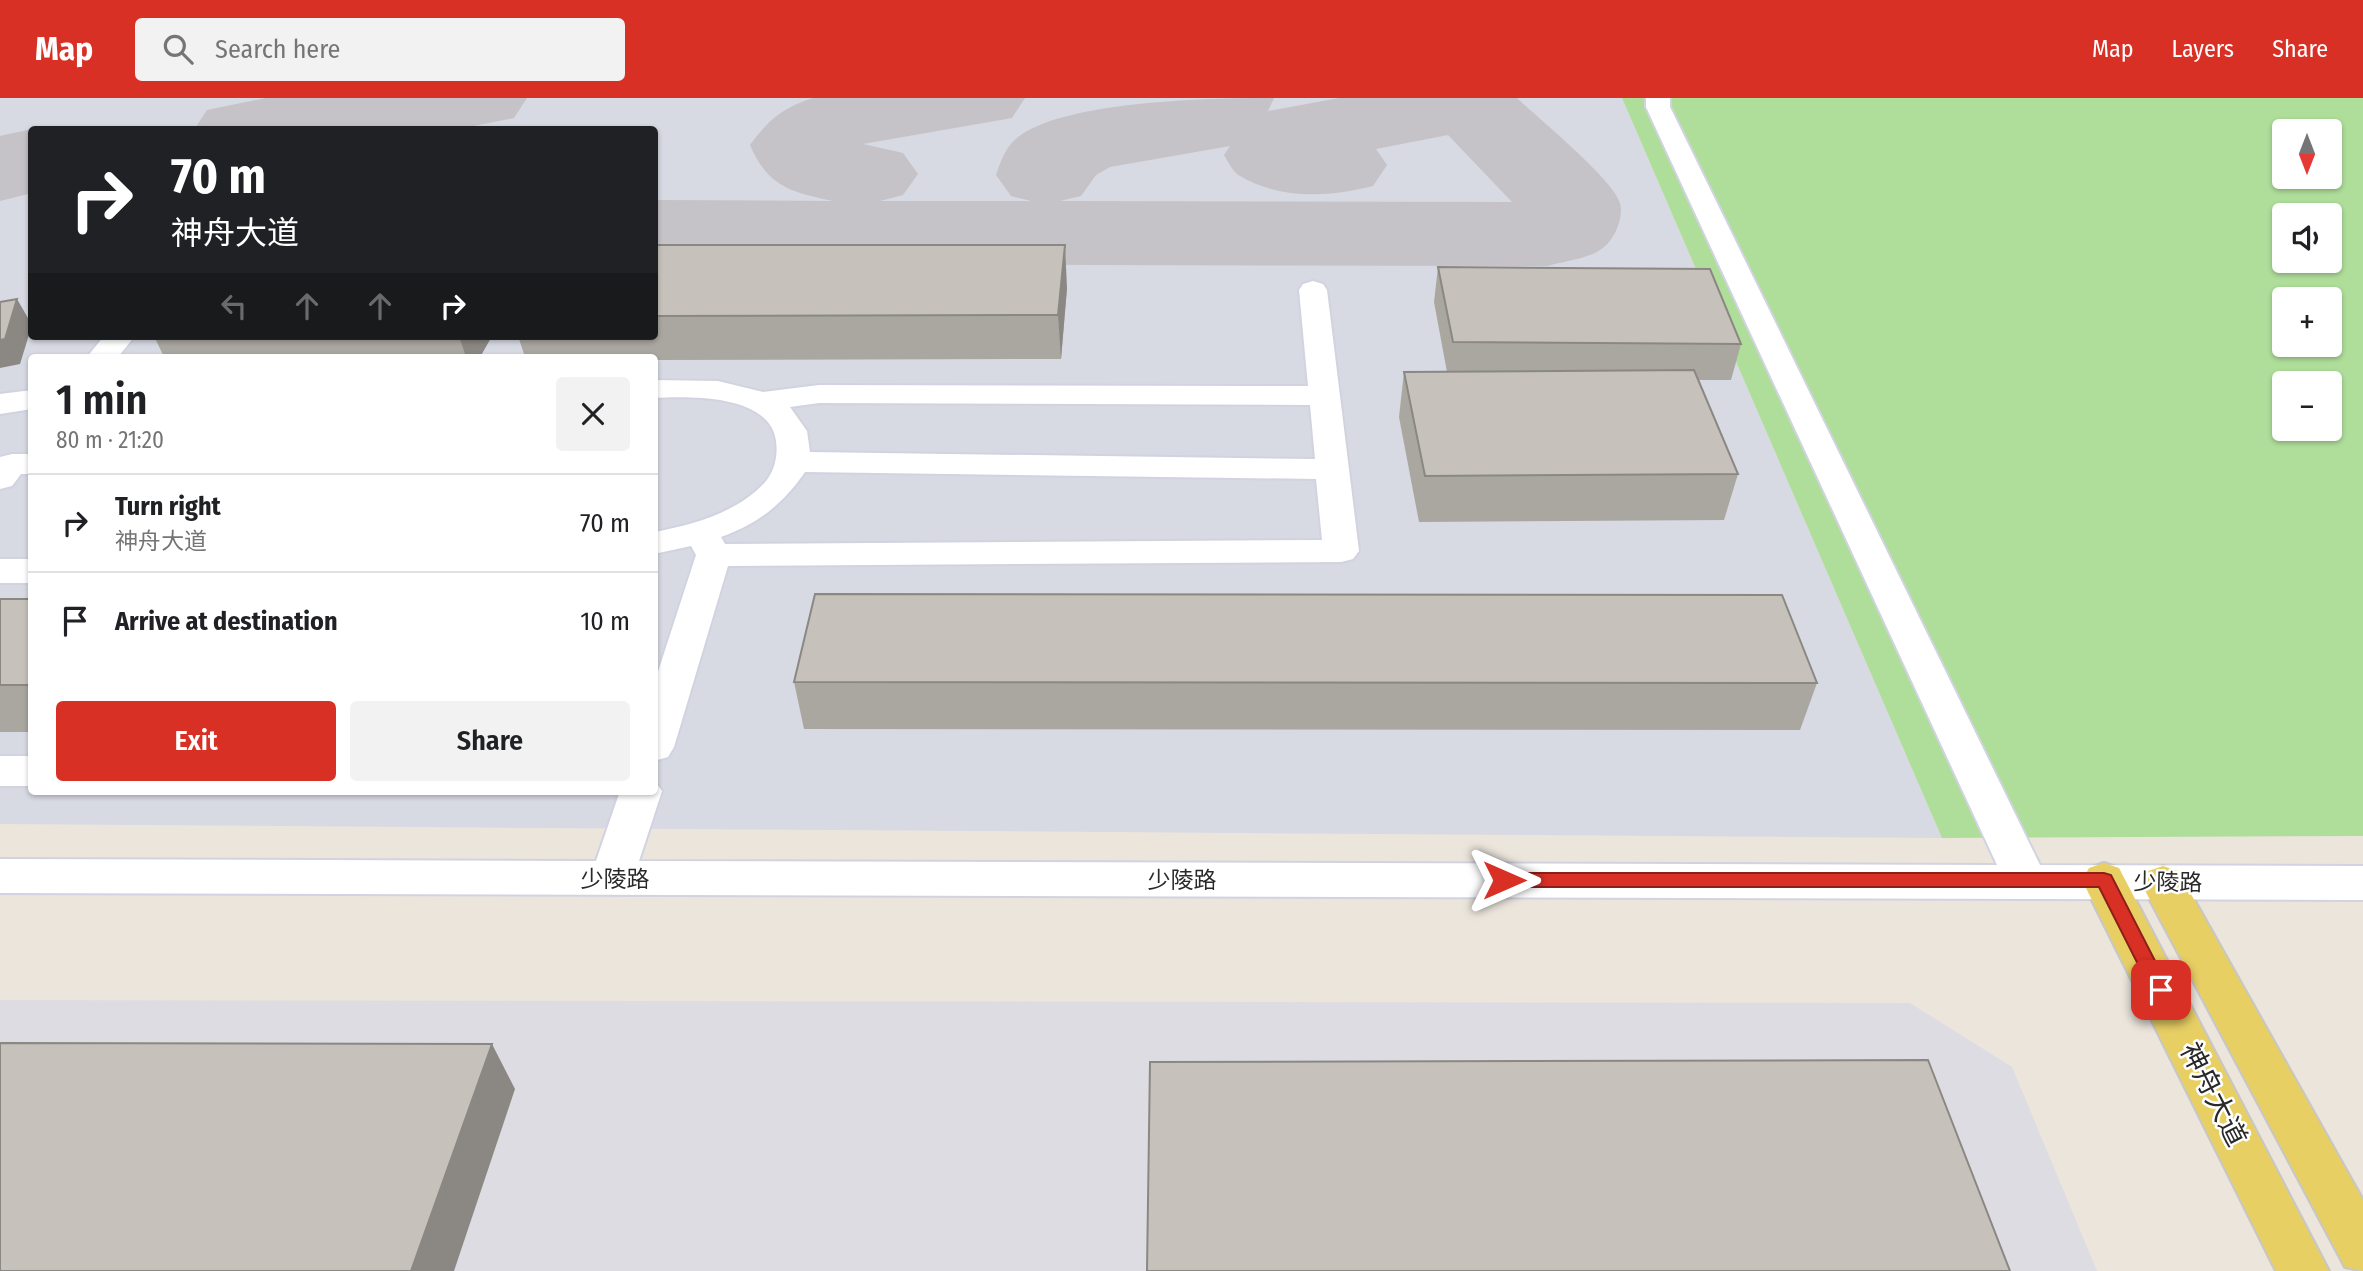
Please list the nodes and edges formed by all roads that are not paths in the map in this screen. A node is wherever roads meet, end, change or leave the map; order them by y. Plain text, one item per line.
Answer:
1 (1658, 98) edge
2 (1313, 290) dead end
3 (117, 340) edge
4 (105, 354) edge
5 (658, 389) edge
6 (1324, 396) junction
7 (28, 400) edge
8 (761, 402) junction
9 (0, 404) edge
10 (791, 462) junction
11 (1332, 469) junction
12 (658, 543) edge
13 (708, 544) junction
14 (28, 570) edge
15 (0, 571) edge
16 (658, 732) edge
17 (0, 771) edge
18 (28, 771) edge
19 (639, 795) edge
20 (0, 876) edge
21 (611, 879) junction
22 (2104, 880) junction
23 (2026, 881) junction
24 (2163, 883) junction
25 (2363, 883) edge
26 (2363, 1250) edge
27 (2303, 1271) edge

1 - 23 street
2 - 6 street
3 - 4 street
5 - 8 street
6 - 8 street
6 - 11 street
7 - 9 street
8 - 10 street
10 - 11 street
10 - 13 street
11 - 13 street
12 - 13 street
13 - 16 street
14 - 15 street
17 - 18 street
19 - 21 street
20 - 21 street, 少陵路
21 - 23 street, 少陵路
22 - 23 street, 少陵路
22 - 24 street, 少陵路
22 - 27 main road, 神舟大道
24 - 25 street, 少陵路
24 - 26 main road

